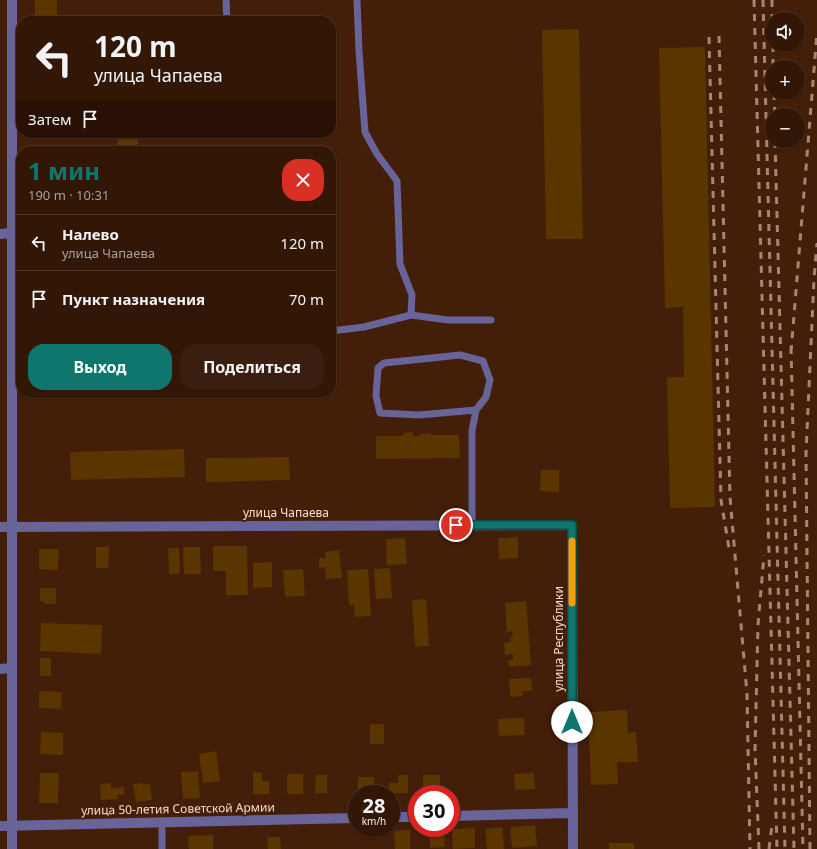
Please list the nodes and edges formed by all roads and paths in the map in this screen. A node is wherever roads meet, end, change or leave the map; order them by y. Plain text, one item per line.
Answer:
1 (12, 0) edge
2 (226, 0) edge
3 (357, 0) edge
4 (227, 16) edge
5 (12, 233) junction
6 (0, 234) edge
7 (411, 315) junction
8 (491, 320) dead end
9 (336, 330) edge
10 (476, 410) junction
11 (472, 525) junction
12 (572, 525) joint
13 (0, 527) edge
14 (13, 527) junction
15 (12, 668) junction
16 (0, 669) edge
17 (573, 813) junction
18 (460, 816) edge
19 (348, 818) edge
20 (162, 823) junction
21 (0, 826) edge
22 (12, 826) junction
23 (12, 849) edge
24 (162, 849) edge
25 (573, 849) edge

1 - 5 street
2 - 4 lane
3 - 7 lane
5 - 6 street
5 - 14 street
7 - 8 lane
7 - 9 lane
10 - 10 lane
10 - 11 lane
11 - 12 street, улица Чапаева
11 - 14 street, улица Чапаева
12 - 17 street, улица Республики
13 - 14 street, улица Чапаева
14 - 15 street
15 - 16 street
15 - 22 street
17 - 18 street
17 - 25 street, улица Республики
19 - 20 street, улица 50-летия Советской Армии
20 - 22 street, улица 50-летия Советской Армии
20 - 24 lane
21 - 22 street, улица 50-летия Советской Армии
22 - 23 street

